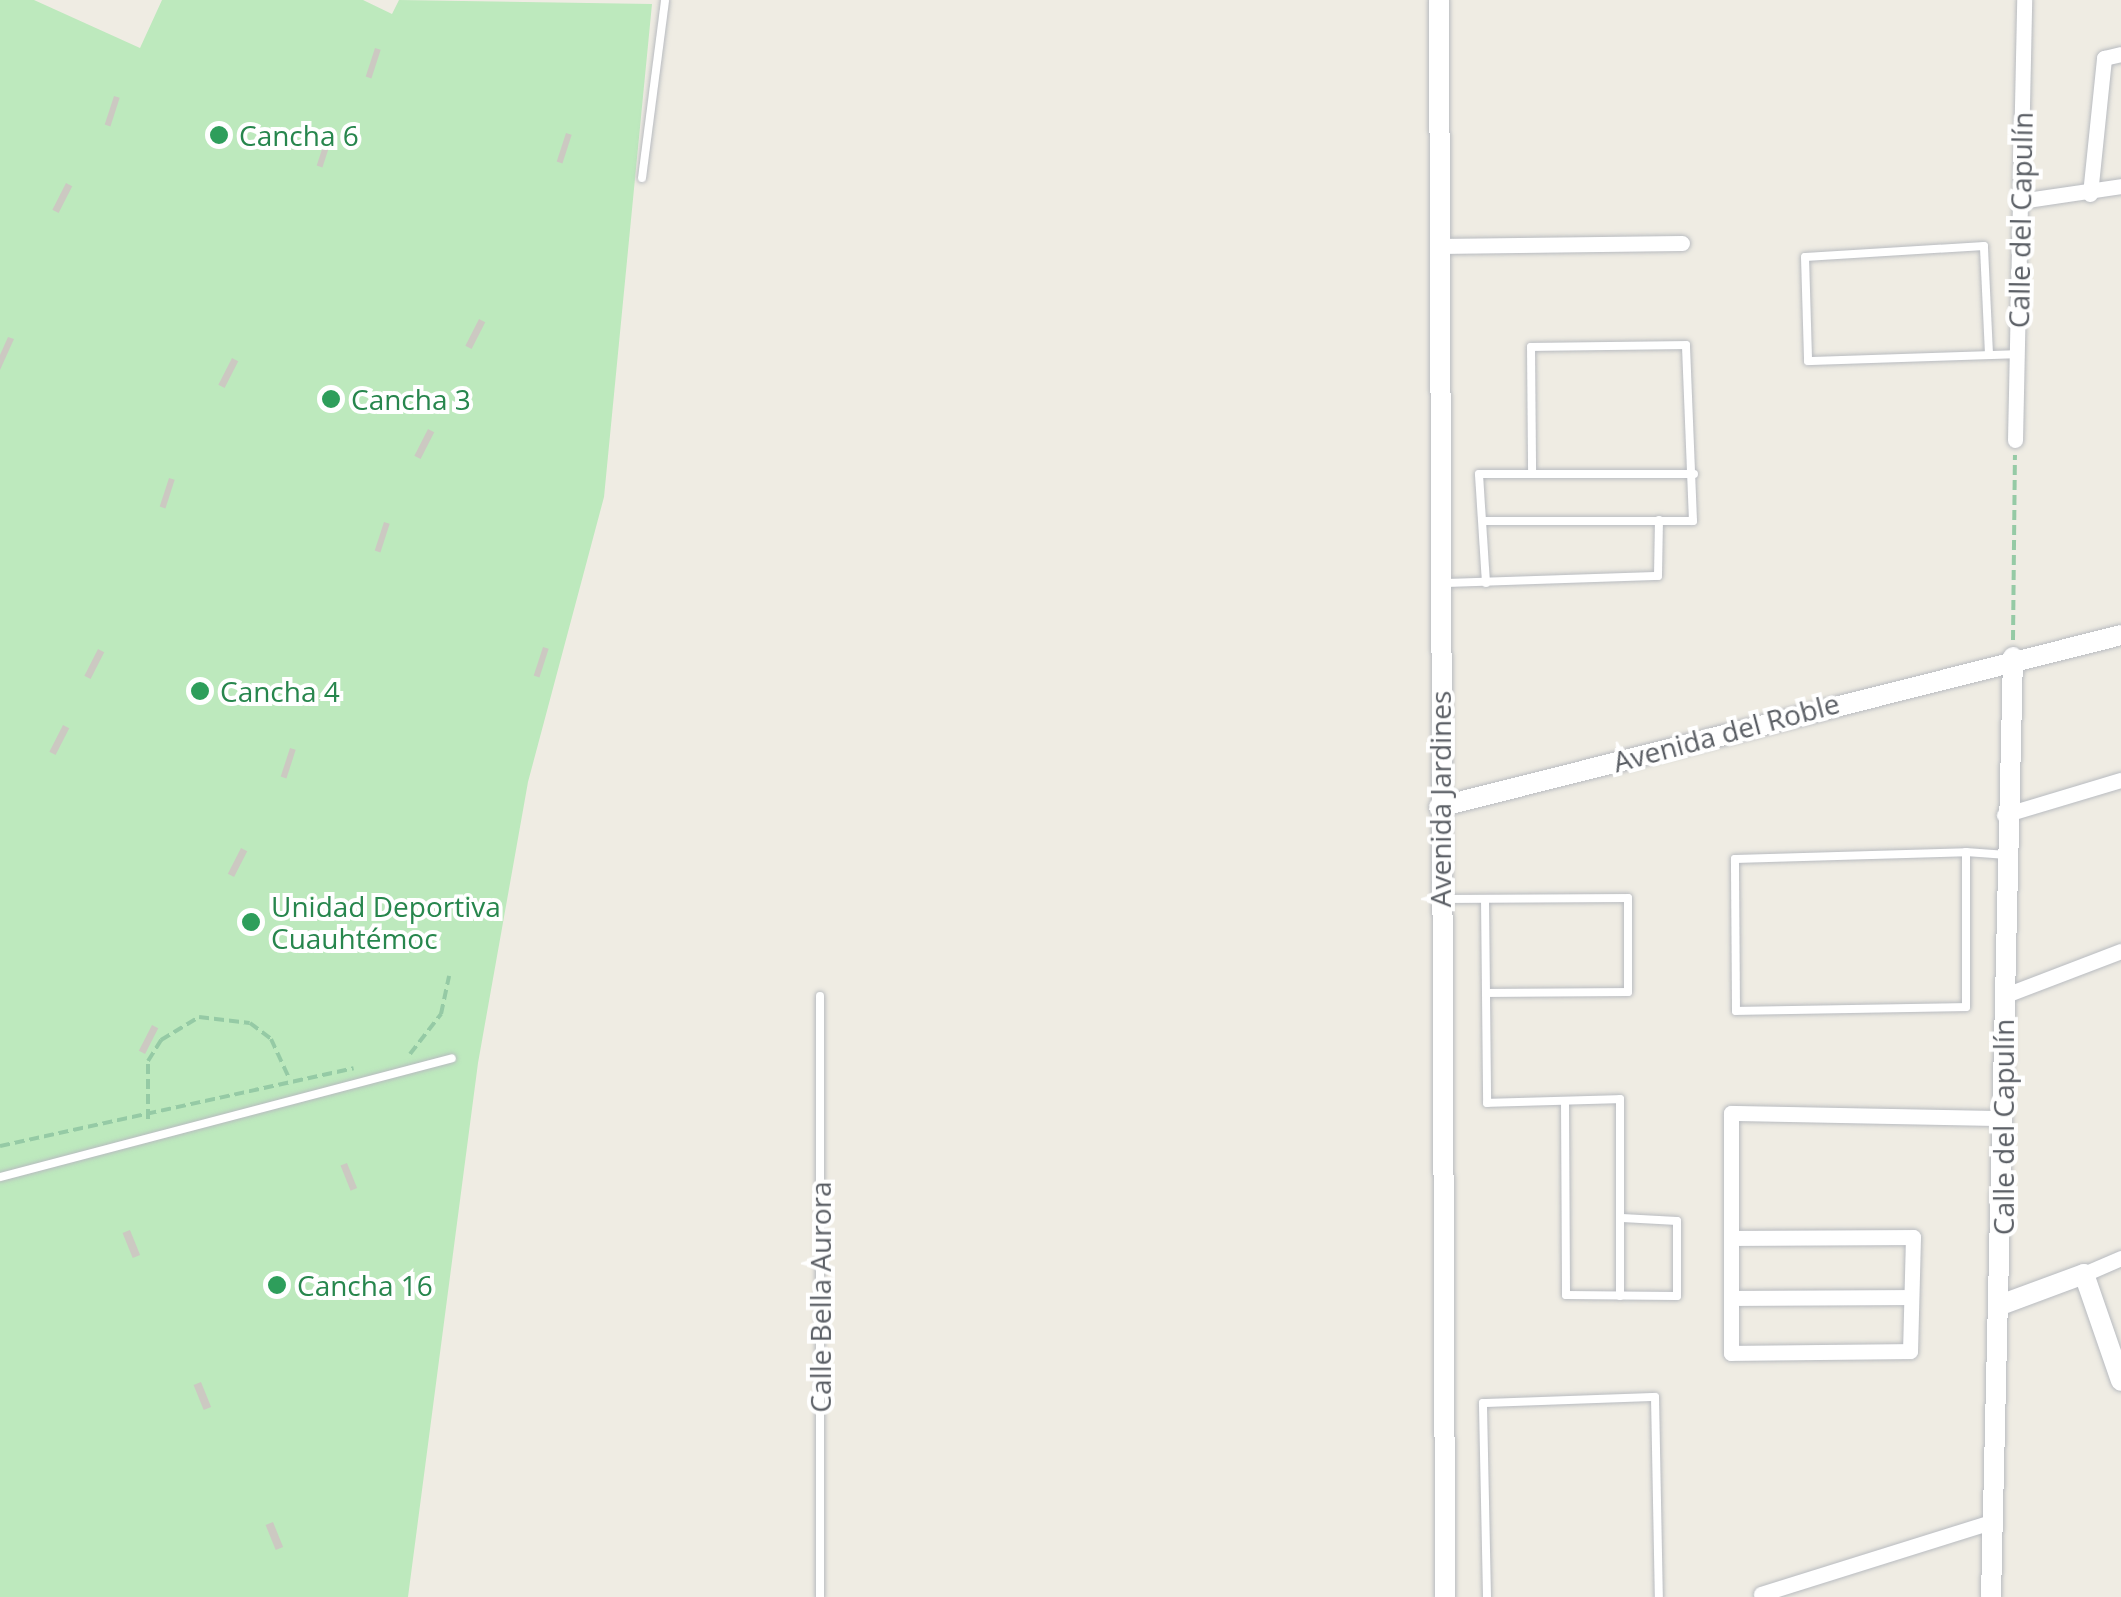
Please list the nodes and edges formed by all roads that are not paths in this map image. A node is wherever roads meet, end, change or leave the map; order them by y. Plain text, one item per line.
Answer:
1 (665, 0) edge
2 (1439, 0) edge
3 (2024, 0) edge
4 (2121, 54) edge
5 (642, 178) dead end
6 (2121, 186) edge
7 (2090, 194) junction
8 (2020, 201) junction
9 (1682, 243) dead end
10 (1438, 246) junction
11 (1989, 354) junction
12 (2018, 354) junction
13 (2016, 440) road end
14 (1532, 474) junction
15 (1694, 474) junction
16 (1659, 520) junction
17 (1483, 521) junction
18 (1439, 583) junction
19 (1486, 584) junction
20 (2121, 635) edge
21 (2013, 657) junction
22 (2121, 780) edge
23 (1439, 806) junction
24 (2004, 816) junction
25 (1966, 852) junction
26 (2007, 855) junction
27 (1440, 899) junction
28 (1485, 899) junction
29 (2121, 951) edge
30 (1486, 993) junction
31 (820, 996) dead end
32 (2003, 996) junction
33 (452, 1058) dead end
34 (1565, 1100) junction
35 (2001, 1118) junction
36 (0, 1177) edge
37 (1622, 1218) junction
38 (1733, 1238) junction
39 (2121, 1258) edge
40 (2084, 1274) junction
41 (1620, 1296) junction
42 (1911, 1297) junction
43 (1732, 1298) junction
44 (2003, 1304) junction
45 (2121, 1379) edge
46 (1988, 1522) junction
47 (1761, 1594) dead end
48 (820, 1597) edge
49 (1445, 1597) edge
50 (1487, 1597) edge
51 (1660, 1597) edge
52 (1990, 1597) edge

1 - 5 lane
2 - 10 street, Avenida Jardines
3 - 8 street, Calle del Capulín
4 - 7 street
6 - 7 street
7 - 8 street
8 - 12 street, Calle del Capulín
9 - 10 street
10 - 18 street, Avenida Jardines
11 - 11 lane
11 - 12 lane
12 - 13 street, Calle del Capulín
14 - 15 lane
14 - 15 lane
14 - 17 lane
15 - 16 lane
16 - 17 lane
16 - 19 lane
17 - 19 lane
18 - 19 lane
18 - 23 street, Avenida Jardines
20 - 21 street, Avenida del Roble
21 - 23 street, Avenida del Roble
21 - 24 street, Calle del Capulín
22 - 24 street
23 - 27 street, Avenida Jardines
24 - 26 street, Calle del Capulín
25 - 25 lane
25 - 26 lane
26 - 32 street, Calle del Capulín
27 - 28 lane
27 - 49 street, Avenida Jardines
28 - 30 lane
28 - 30 lane
29 - 32 street
30 - 34 lane
31 - 48 lane, Calle Bella Aurora
32 - 35 street, Calle del Capulín
33 - 36 lane
34 - 37 lane
34 - 41 lane
35 - 38 street
35 - 44 street, Calle del Capulín
37 - 41 lane
37 - 41 lane
38 - 42 street
38 - 43 street
39 - 40 street
40 - 44 street
40 - 45 street
42 - 43 street
42 - 43 street
44 - 46 street, Calle del Capulín
46 - 47 street
46 - 52 street, Calle del Capulín
50 - 51 lane

